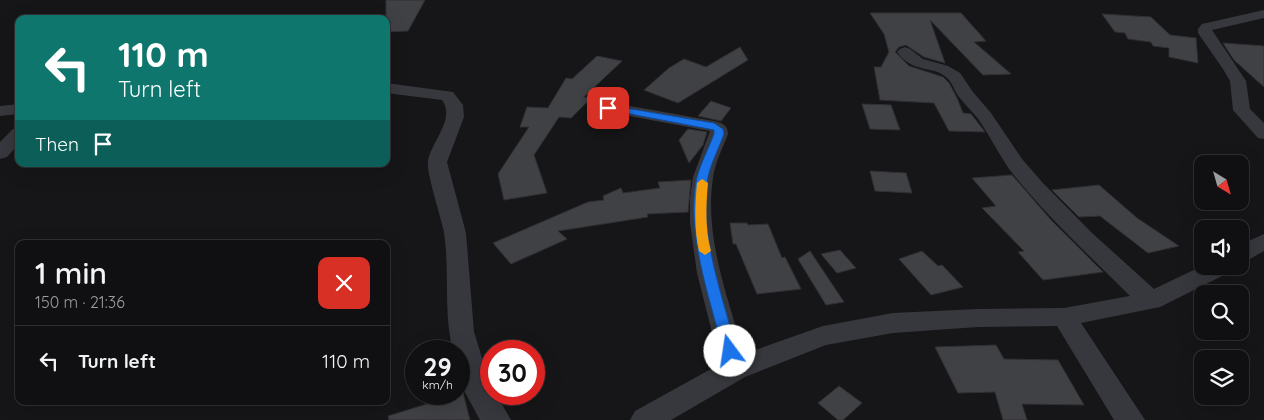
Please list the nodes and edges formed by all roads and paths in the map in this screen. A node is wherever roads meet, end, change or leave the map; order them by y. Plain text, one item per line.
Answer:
1 (1264, 14) edge
2 (905, 52) dead end
3 (390, 89) edge
4 (608, 108) dead end
5 (15, 109) edge
6 (0, 111) edge
7 (1264, 134) edge
8 (15, 137) edge
9 (0, 153) edge
10 (1264, 241) edge
11 (1249, 250) edge
12 (1204, 275) edge
13 (1151, 301) junction
14 (1064, 317) junction
15 (735, 369) junction
16 (496, 420) edge
17 (645, 420) edge
18 (1130, 420) edge

1 - 7 street
2 - 13 street
3 - 16 street
4 - 15 street
5 - 6 street
8 - 9 street
10 - 11 street
12 - 13 street
13 - 14 street
14 - 15 street
14 - 18 street
15 - 17 street

